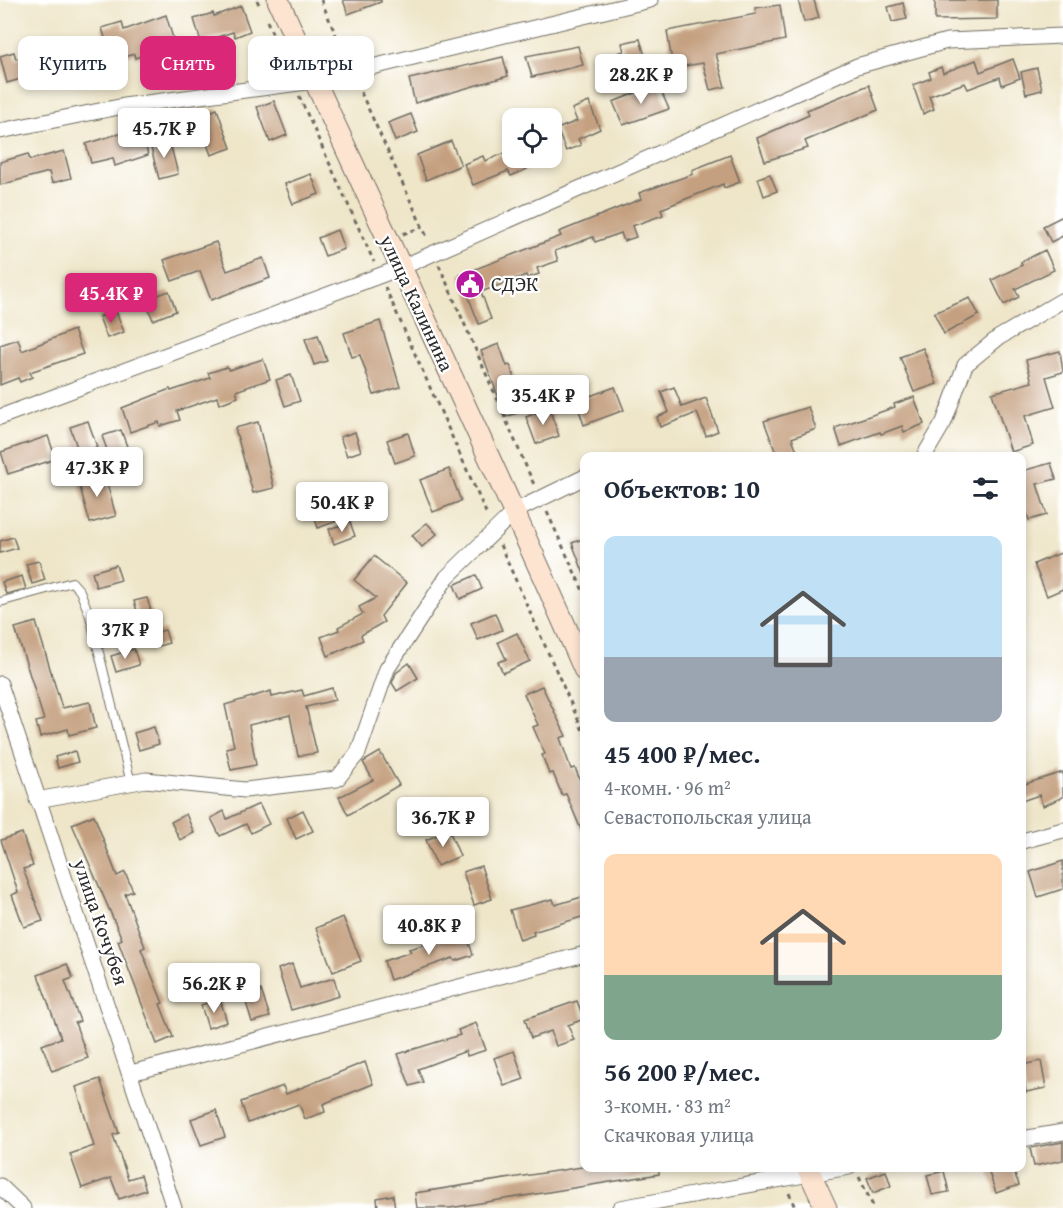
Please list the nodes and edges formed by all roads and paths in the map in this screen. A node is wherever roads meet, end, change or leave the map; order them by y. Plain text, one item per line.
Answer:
1 (257, 0) edge
2 (321, 0) edge
3 (650, 0) edge
4 (270, 5) edge
5 (266, 21) dead end
6 (273, 36) edge
7 (288, 36) edge
8 (336, 36) edge
9 (1063, 36) edge
10 (374, 67) edge
11 (248, 89) edge
12 (296, 90) edge
13 (318, 90) edge
14 (360, 90) edge
15 (0, 131) edge
16 (434, 252) junction
17 (400, 268) junction
18 (380, 275) junction
19 (1063, 300) edge
20 (0, 417) edge
21 (926, 452) edge
22 (580, 479) edge
23 (540, 499) junction
24 (515, 511) junction
25 (494, 531) junction
26 (580, 584) edge
27 (0, 602) edge
28 (580, 660) edge
29 (0, 684) edge
30 (580, 724) edge
31 (131, 783) junction
32 (37, 800) junction
33 (1063, 830) edge
34 (1026, 840) edge
35 (580, 955) edge
36 (131, 1073) junction
37 (1063, 1132) edge
38 (1026, 1138) edge
39 (799, 1172) edge
40 (810, 1172) edge
41 (857, 1172) edge
42 (0, 1186) edge
43 (23, 1208) edge
44 (174, 1208) edge
45 (620, 1208) edge
46 (826, 1208) edge
47 (874, 1208) edge

1 - 4 path
2 - 8 path
3 - 10 street
4 - 7 main road, улица Калинина
5 - 6 path
9 - 16 street
11 - 15 street
12 - 18 path
13 - 17 main road, улица Калинина
14 - 16 path
16 - 17 street
16 - 23 path
17 - 18 street
17 - 24 main road, улица Калинина
18 - 20 street
18 - 25 path
19 - 21 street
22 - 23 street
23 - 24 street
23 - 26 path
24 - 25 street
24 - 28 main road, улица Калинина
25 - 30 path
25 - 31 street
27 - 31 lane
29 - 32 street, улица Кочубея
31 - 32 street
32 - 36 street, улица Кочубея
33 - 34 street
35 - 36 street
36 - 44 street, улица Кочубея
37 - 38 street
39 - 45 street
40 - 46 main road
41 - 47 path
42 - 43 street

